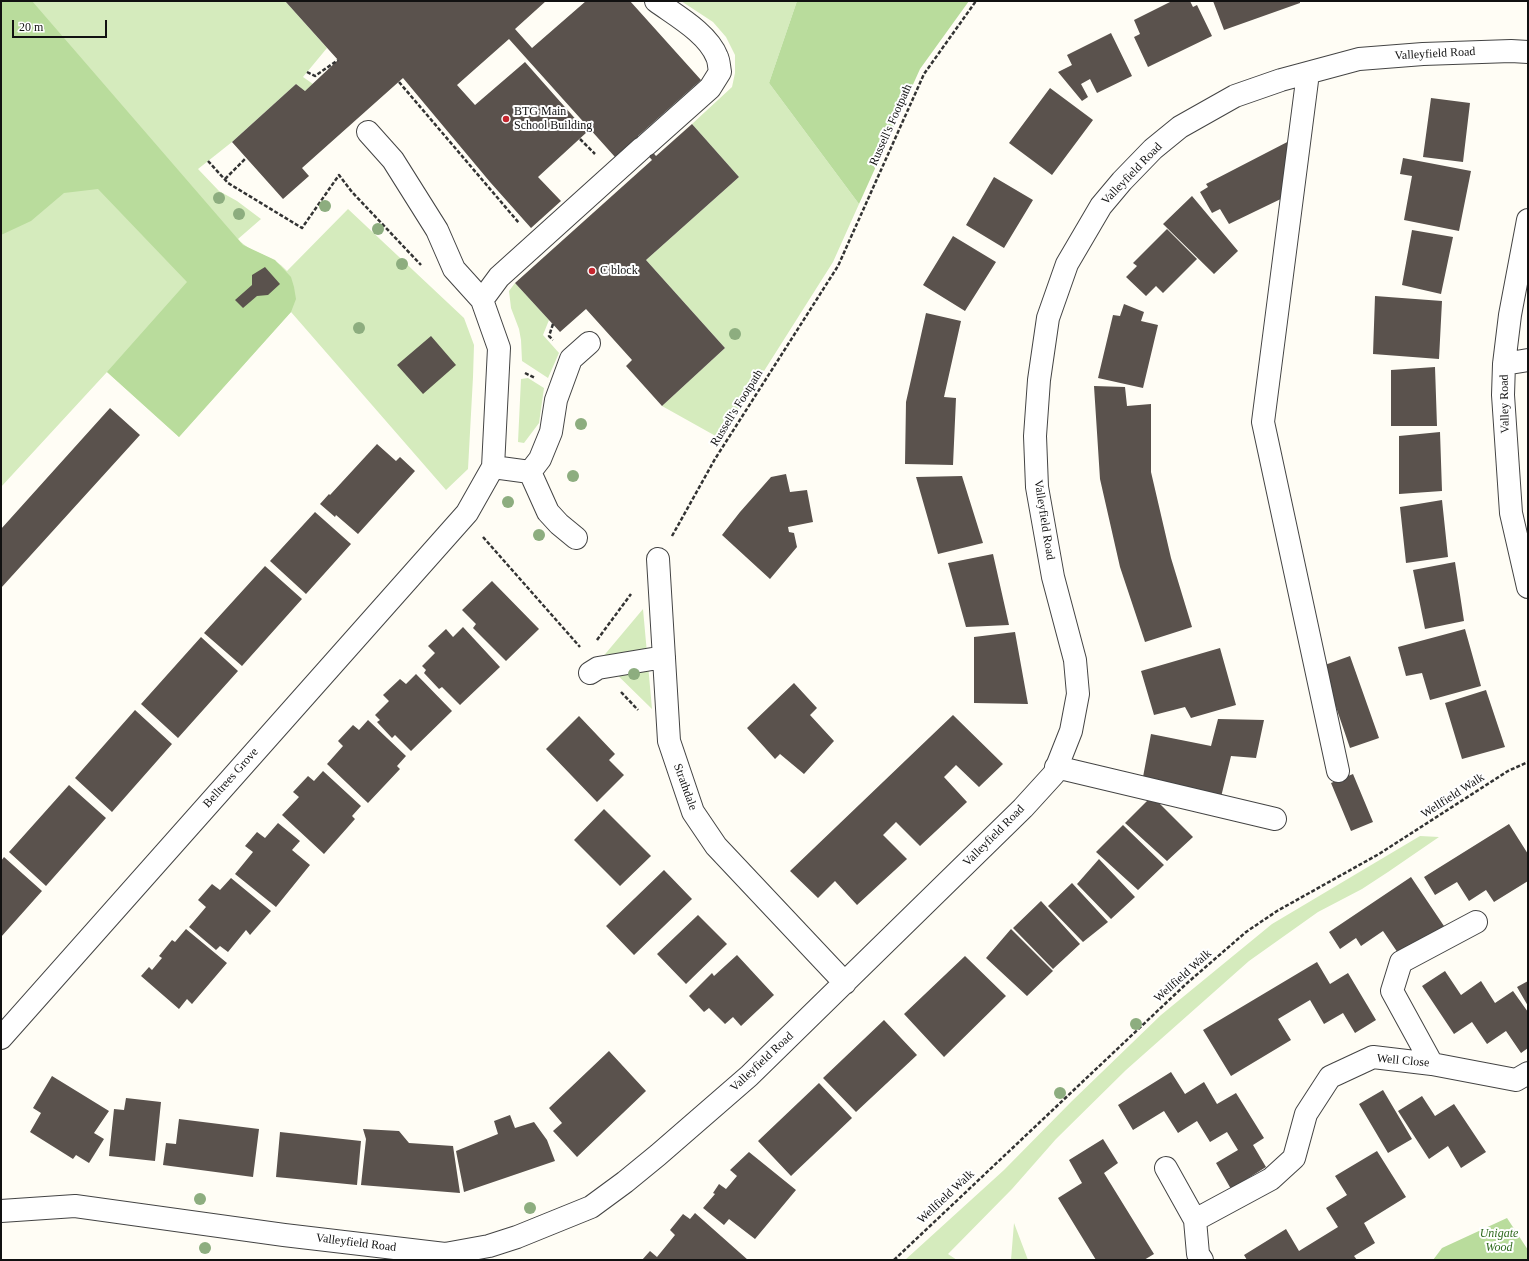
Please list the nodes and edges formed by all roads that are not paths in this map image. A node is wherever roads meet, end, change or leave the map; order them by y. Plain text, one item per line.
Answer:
1 (656, 1) edge
2 (1528, 52) edge
3 (1308, 72) junction
4 (368, 132) dead end
5 (1528, 220) edge
6 (482, 300) junction
7 (590, 343) dead end
8 (1528, 360) edge
9 (1504, 364) junction
10 (493, 467) junction
11 (530, 472) junction
12 (576, 538) dead end
13 (658, 559) road end
14 (1528, 587) edge
15 (664, 657) junction
16 (590, 673) dead end
17 (1056, 767) junction
18 (1338, 771) dead end
19 (1275, 819) dead end
20 (1476, 922) dead end
21 (845, 983) junction
22 (1, 1038) edge
23 (1432, 1064) junction
24 (1528, 1073) edge
25 (1166, 1168) dead end
26 (1, 1211) edge
27 (1195, 1220) junction
28 (446, 1257) edge
29 (1202, 1260) edge

1 - 6 street
2 - 3 street, Valleyfield Road
3 - 17 street, Valleyfield Road
3 - 18 street
4 - 6 street
5 - 9 street, Valley Road
6 - 10 street
7 - 11 street
8 - 9 street
9 - 14 street, Valley Road
10 - 11 street
10 - 22 street, Belltrees Grove
11 - 12 street
13 - 15 street, Strathdale
15 - 16 street
15 - 21 street, Strathdale
17 - 19 street
17 - 21 street, Valleyfield Road
20 - 23 street
21 - 28 street, Valleyfield Road
23 - 24 street, Well Close
23 - 27 street, Well Close
25 - 27 street
26 - 28 street, Valleyfield Road
27 - 29 street

